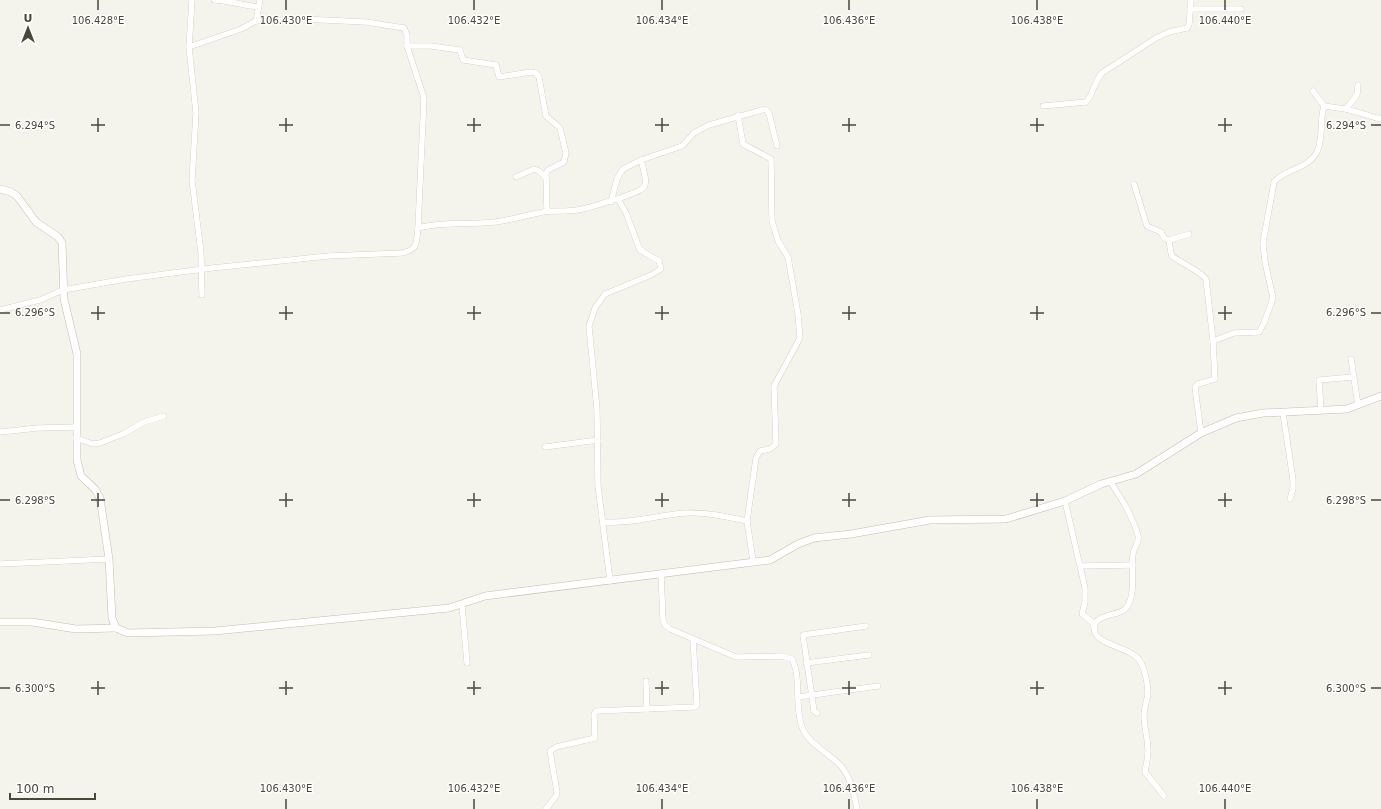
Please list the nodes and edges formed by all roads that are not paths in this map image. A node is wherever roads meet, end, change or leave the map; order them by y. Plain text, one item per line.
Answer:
1 (192, 0) edge
2 (214, 0) edge
3 (260, 0) edge
4 (1191, 0) edge
5 (258, 7) junction
6 (1190, 9) junction
7 (1241, 9) dead end
8 (256, 21) junction
9 (407, 46) junction
10 (189, 47) junction
11 (1358, 85) dead end
12 (1313, 91) dead end
13 (1043, 106) dead end
14 (1324, 106) junction
15 (1346, 109) junction
16 (738, 115) junction
17 (1381, 119) edge
18 (777, 146) dead end
19 (641, 160) junction
20 (516, 177) dead end
21 (545, 177) junction
22 (1134, 184) dead end
23 (0, 188) edge
24 (618, 200) junction
25 (611, 202) junction
26 (547, 211) junction
27 (418, 228) junction
28 (1189, 234) dead end
29 (1169, 240) junction
30 (202, 269) junction
31 (64, 290) junction
32 (202, 295) dead end
33 (0, 310) edge
34 (1214, 341) junction
35 (1351, 360) dead end
36 (1353, 377) junction
37 (1381, 396) edge
38 (1358, 405) junction
39 (1321, 410) junction
40 (1283, 413) junction
41 (164, 416) dead end
42 (76, 427) junction
43 (0, 432) edge
44 (1201, 433) junction
45 (76, 438) junction
46 (598, 440) junction
47 (545, 447) dead end
48 (1110, 481) junction
49 (1290, 499) dead end
50 (1065, 501) junction
51 (747, 521) junction
52 (602, 522) junction
53 (110, 560) junction
54 (753, 561) junction
55 (0, 564) edge
56 (1134, 565) junction
57 (1080, 566) junction
58 (661, 574) junction
59 (610, 581) junction
60 (462, 605) junction
61 (0, 622) edge
62 (866, 626) dead end
63 (1094, 627) junction
64 (116, 628) junction
65 (693, 639) junction
66 (869, 655) dead end
67 (467, 663) dead end
68 (806, 663) junction
69 (646, 680) dead end
70 (878, 686) dead end
71 (810, 696) junction
72 (798, 697) junction
73 (647, 709) junction
74 (817, 713) dead end
75 (1164, 796) dead end
76 (546, 809) edge
77 (857, 809) edge

1 - 10 street
2 - 5 street
3 - 5 street
4 - 6 street
5 - 8 street
6 - 7 street
6 - 13 street
8 - 9 street
8 - 10 street
9 - 21 street
9 - 27 street
10 - 30 street
11 - 15 street
12 - 14 street
14 - 15 street
14 - 34 street
15 - 17 street
16 - 18 street
16 - 19 street
16 - 51 street
19 - 24 street
19 - 25 street
20 - 21 street
21 - 26 street
22 - 29 street
23 - 31 street
24 - 25 street
24 - 46 street
25 - 26 street
26 - 27 street
27 - 30 street
28 - 29 street
29 - 34 street
30 - 31 street
30 - 32 street
31 - 33 street
31 - 42 street
34 - 44 street
35 - 36 street
36 - 38 street
36 - 39 street
37 - 38 street
38 - 39 street
39 - 40 street
40 - 44 street
40 - 49 street
41 - 45 street
42 - 43 street
42 - 45 street
44 - 48 street
45 - 53 street
46 - 47 street
46 - 52 street
48 - 50 street
48 - 56 street
50 - 54 street
50 - 57 street
51 - 52 street
51 - 54 street
52 - 59 street
53 - 55 street
53 - 64 street
54 - 58 street
56 - 57 street
56 - 63 street
57 - 63 street
58 - 59 street
58 - 65 street
59 - 60 street
60 - 64 street
60 - 67 street
61 - 64 street
62 - 68 street
63 - 75 street
65 - 72 street
65 - 73 street
66 - 68 street
68 - 71 street
69 - 73 street
70 - 71 street
71 - 72 street
71 - 74 street
72 - 77 street
73 - 76 street

